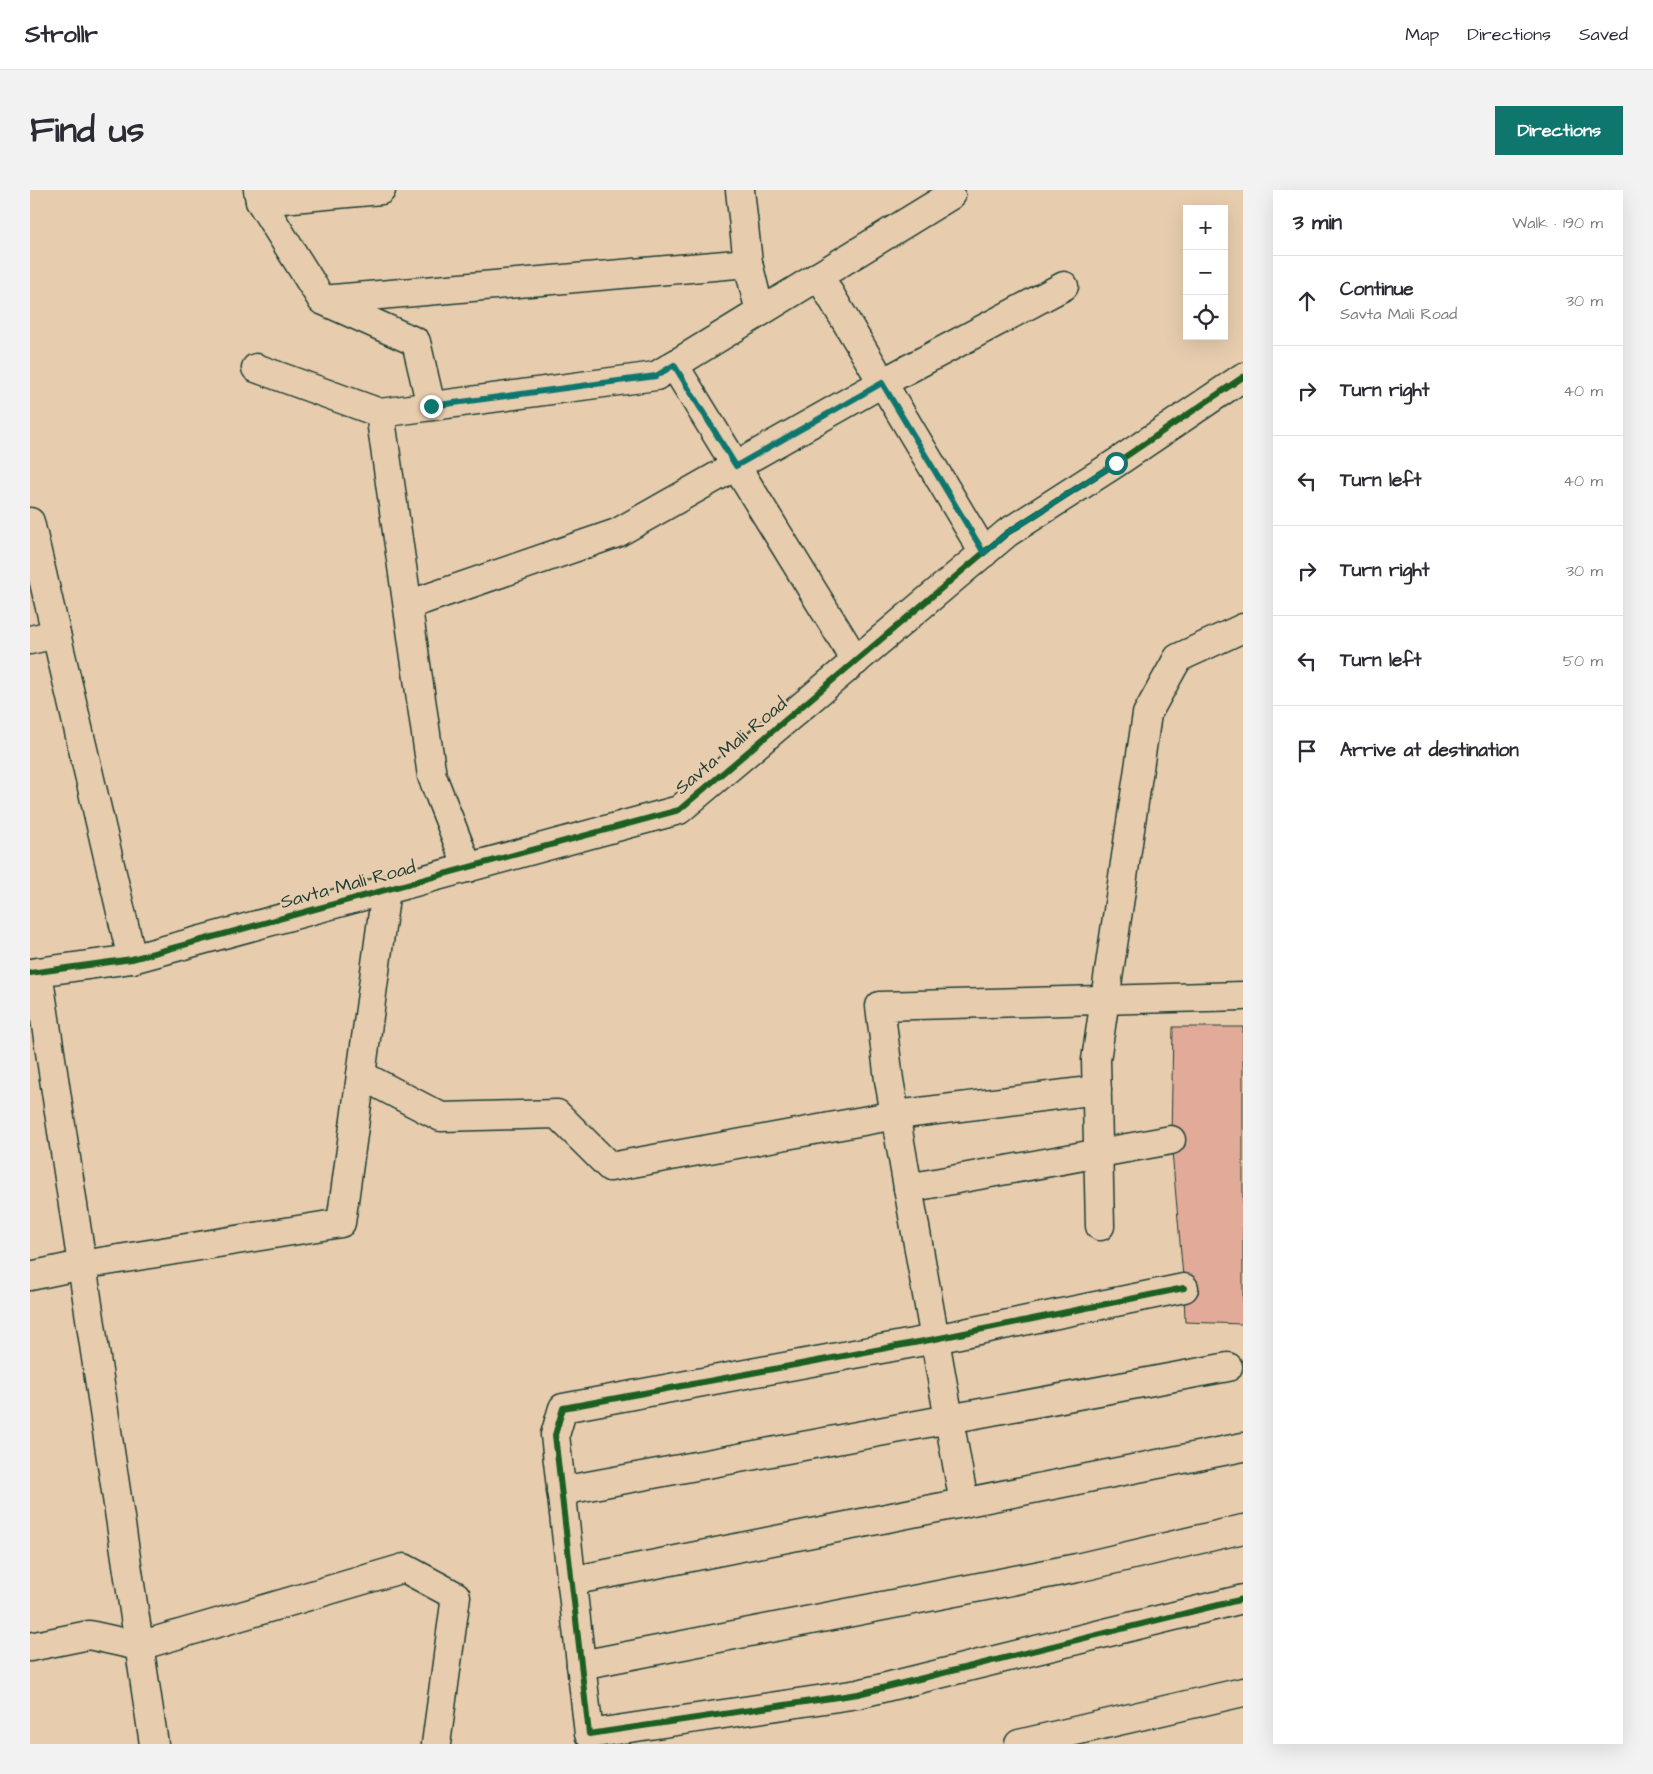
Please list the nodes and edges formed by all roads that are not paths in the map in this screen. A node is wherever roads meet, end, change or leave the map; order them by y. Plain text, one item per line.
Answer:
1 (381, 190) edge
2 (740, 190) edge
3 (951, 195) dead end
4 (259, 196) edge
5 (748, 263) junction
6 (819, 276) junction
7 (1064, 286) dead end
8 (322, 300) junction
9 (760, 312) junction
10 (674, 365) junction
11 (256, 368) dead end
12 (1243, 377) edge
13 (882, 383) junction
14 (431, 406) junction
15 (380, 413) junction
16 (736, 466) junction
17 (30, 522) edge
18 (984, 553) junction
19 (408, 605) junction
20 (1243, 628) edge
21 (56, 634) junction
22 (30, 640) edge
23 (856, 661) junction
24 (468, 868) junction
25 (386, 890) junction
26 (132, 959) junction
27 (34, 972) edge
28 (1243, 996) edge
29 (1105, 1000) junction
30 (361, 1075) junction
31 (1097, 1090) junction
32 (896, 1115) junction
33 (1171, 1140) dead end
34 (1098, 1153) junction
35 (908, 1188) junction
36 (1100, 1226) dead end
37 (82, 1265) junction
38 (30, 1276) edge
39 (1184, 1288) dead end
40 (935, 1339) junction
41 (1228, 1367) dead end
42 (949, 1419) junction
43 (1243, 1447) edge
44 (561, 1491) junction
45 (964, 1502) junction
46 (1243, 1529) edge
47 (572, 1581) junction
48 (1243, 1599) edge
49 (139, 1646) junction
50 (30, 1647) edge
51 (581, 1665) junction
52 (1243, 1692) edge
53 (154, 1744) edge
54 (436, 1744) edge
55 (1019, 1744) edge

1 - 4 street
2 - 5 street
3 - 6 street
4 - 8 street
5 - 8 street
5 - 9 street
6 - 9 street
6 - 13 street
7 - 13 street
8 - 14 street
9 - 10 street
10 - 14 street
10 - 16 street
11 - 15 street
12 - 18 street, Savta Mali Road
13 - 16 street
13 - 18 street
14 - 15 street
15 - 19 street
16 - 19 street
16 - 23 street
17 - 21 street
18 - 23 street, Savta Mali Road
19 - 24 street
20 - 29 street
21 - 22 street
21 - 26 street
23 - 24 street, Savta Mali Road
24 - 25 street, Savta Mali Road
25 - 26 street, Savta Mali Road
25 - 30 street
26 - 27 street, Savta Mali Road
27 - 37 street
28 - 29 street
29 - 31 street
29 - 32 street
30 - 32 street
30 - 37 street
31 - 32 street
31 - 34 street
32 - 35 street
33 - 34 street
34 - 35 street
34 - 36 street
35 - 40 street
37 - 38 street
37 - 49 street
39 - 40 street
40 - 42 street
40 - 44 street
41 - 42 street
42 - 44 street
42 - 45 street
43 - 45 street
44 - 47 street
45 - 47 street
46 - 51 street
47 - 51 street
48 - 51 street
49 - 50 street
49 - 53 street
49 - 54 street
52 - 55 street

